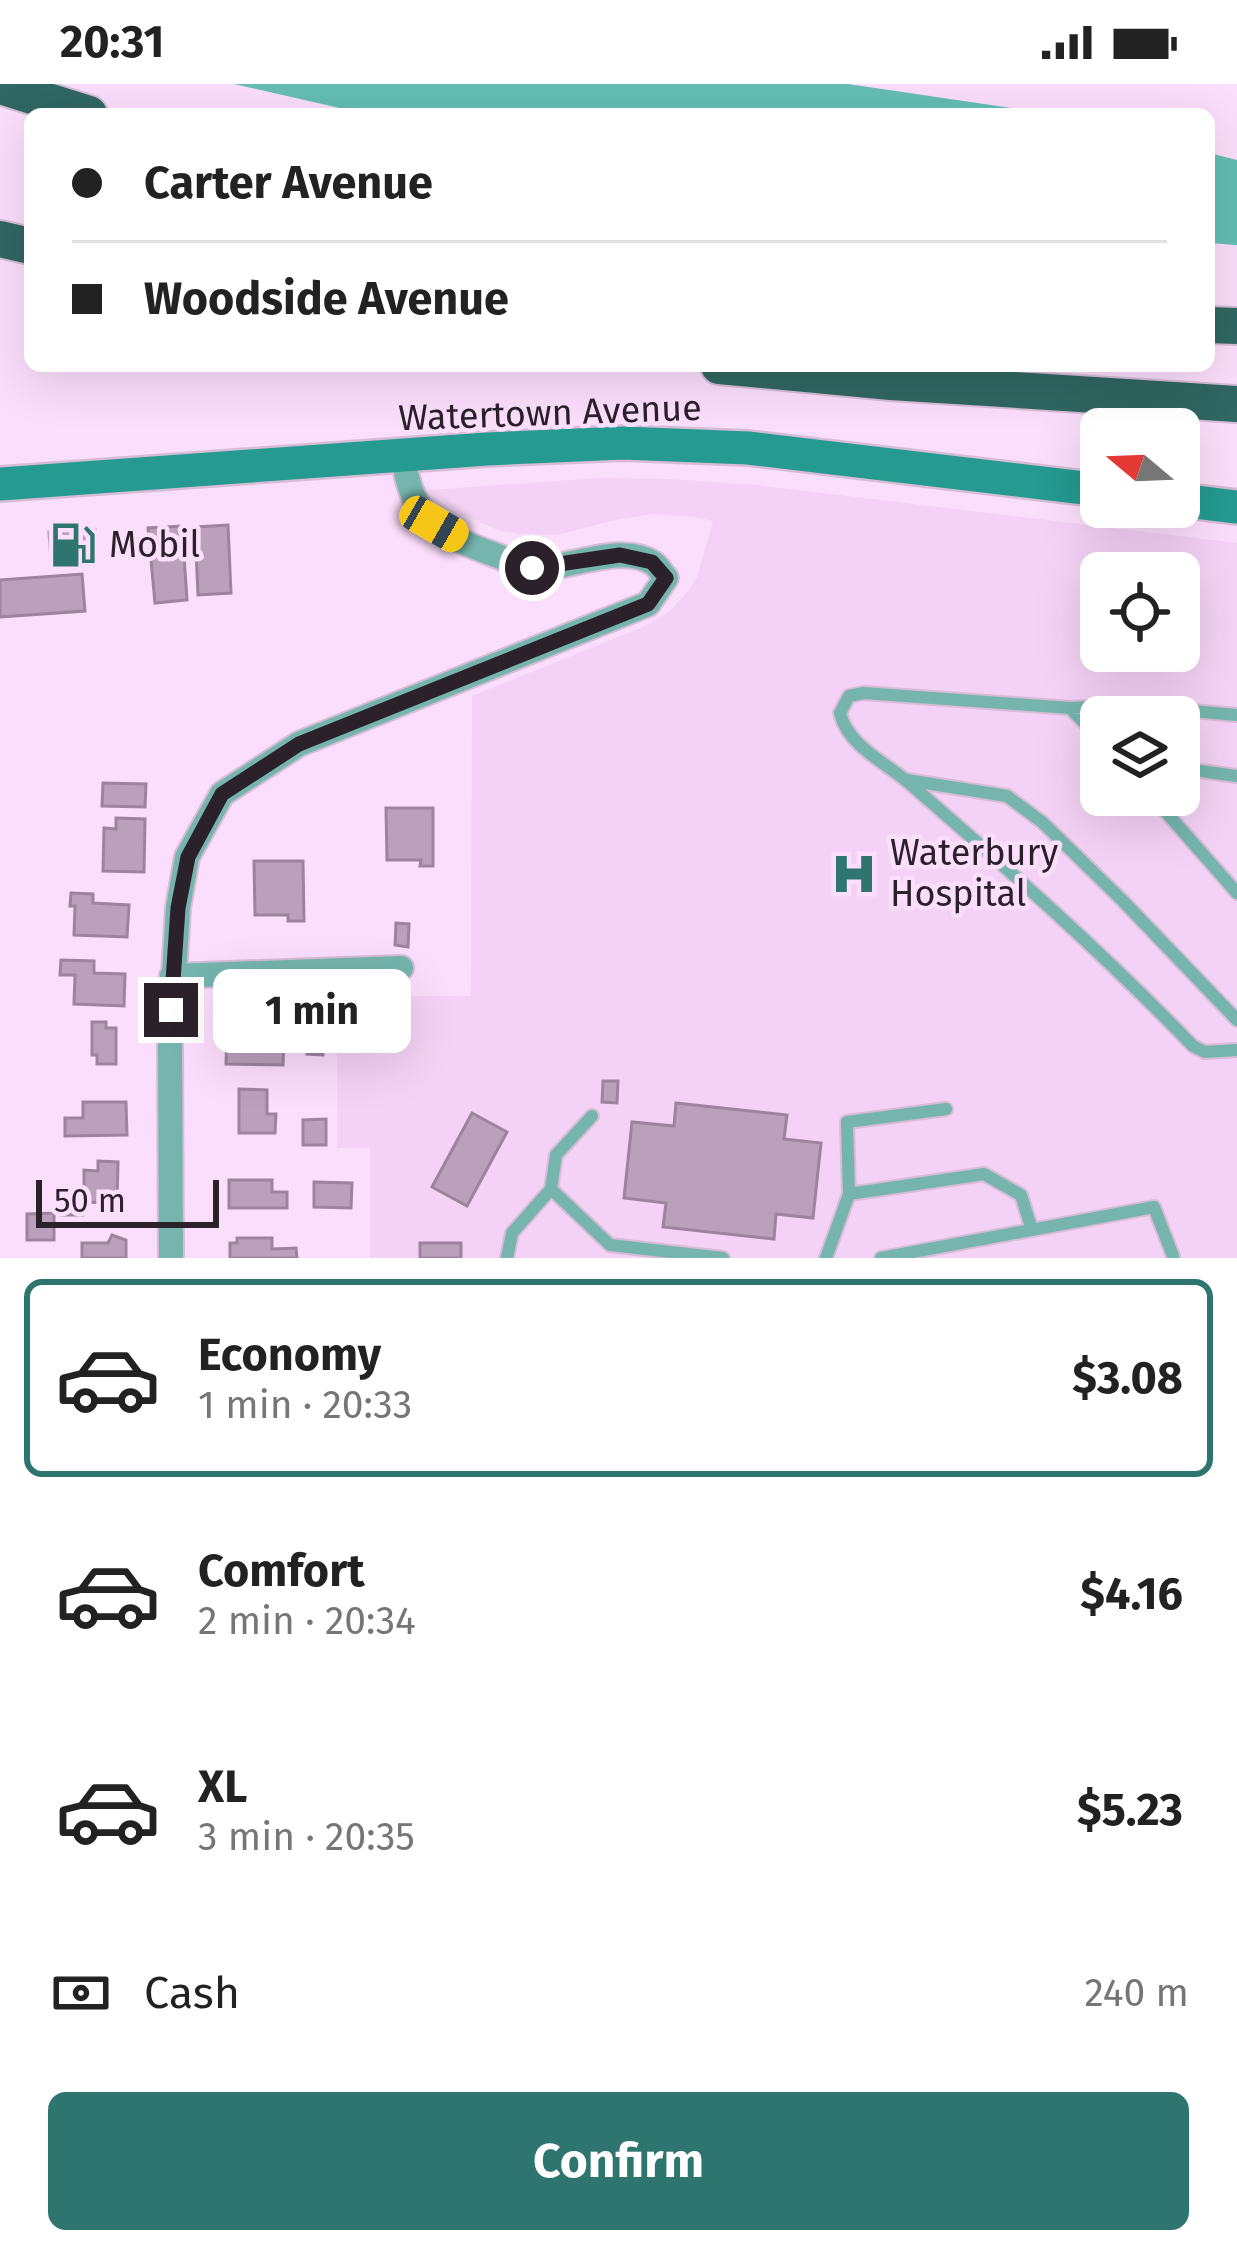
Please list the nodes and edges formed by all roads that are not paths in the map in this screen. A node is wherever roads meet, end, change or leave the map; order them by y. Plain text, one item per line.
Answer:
1 (0, 88) edge
2 (69, 108) edge
3 (784, 372) edge
4 (1237, 401) edge
5 (404, 455) junction
6 (0, 484) edge
7 (1080, 487) edge
8 (1200, 503) edge
9 (1237, 507) edge
10 (1070, 708) junction
11 (1237, 715) edge
12 (1080, 718) edge
13 (1200, 771) edge
14 (1237, 776) edge
15 (906, 780) junction
16 (1169, 816) edge
17 (1237, 893) edge
18 (401, 968) dead end
19 (172, 976) junction
20 (1237, 1020) edge
21 (1237, 1050) edge
22 (946, 1109) dead end
23 (592, 1116) dead end
24 (551, 1189) junction
25 (849, 1194) junction
26 (1032, 1230) junction
27 (1173, 1256) edge
28 (171, 1258) edge
29 (506, 1258) edge
30 (723, 1258) edge
31 (826, 1258) edge
32 (881, 1258) edge

1 - 2 highway
3 - 4 highway
5 - 6 main road, Watertown Avenue
5 - 7 main road, Watertown Avenue
5 - 19 street
8 - 9 main road
10 - 11 lane
10 - 12 lane
10 - 15 lane
13 - 14 lane
15 - 20 lane
15 - 21 lane
16 - 17 lane
18 - 19 street
19 - 28 street
22 - 25 lane
23 - 24 lane
24 - 29 lane
24 - 30 lane
25 - 26 lane
25 - 31 lane
26 - 27 lane
26 - 32 lane

